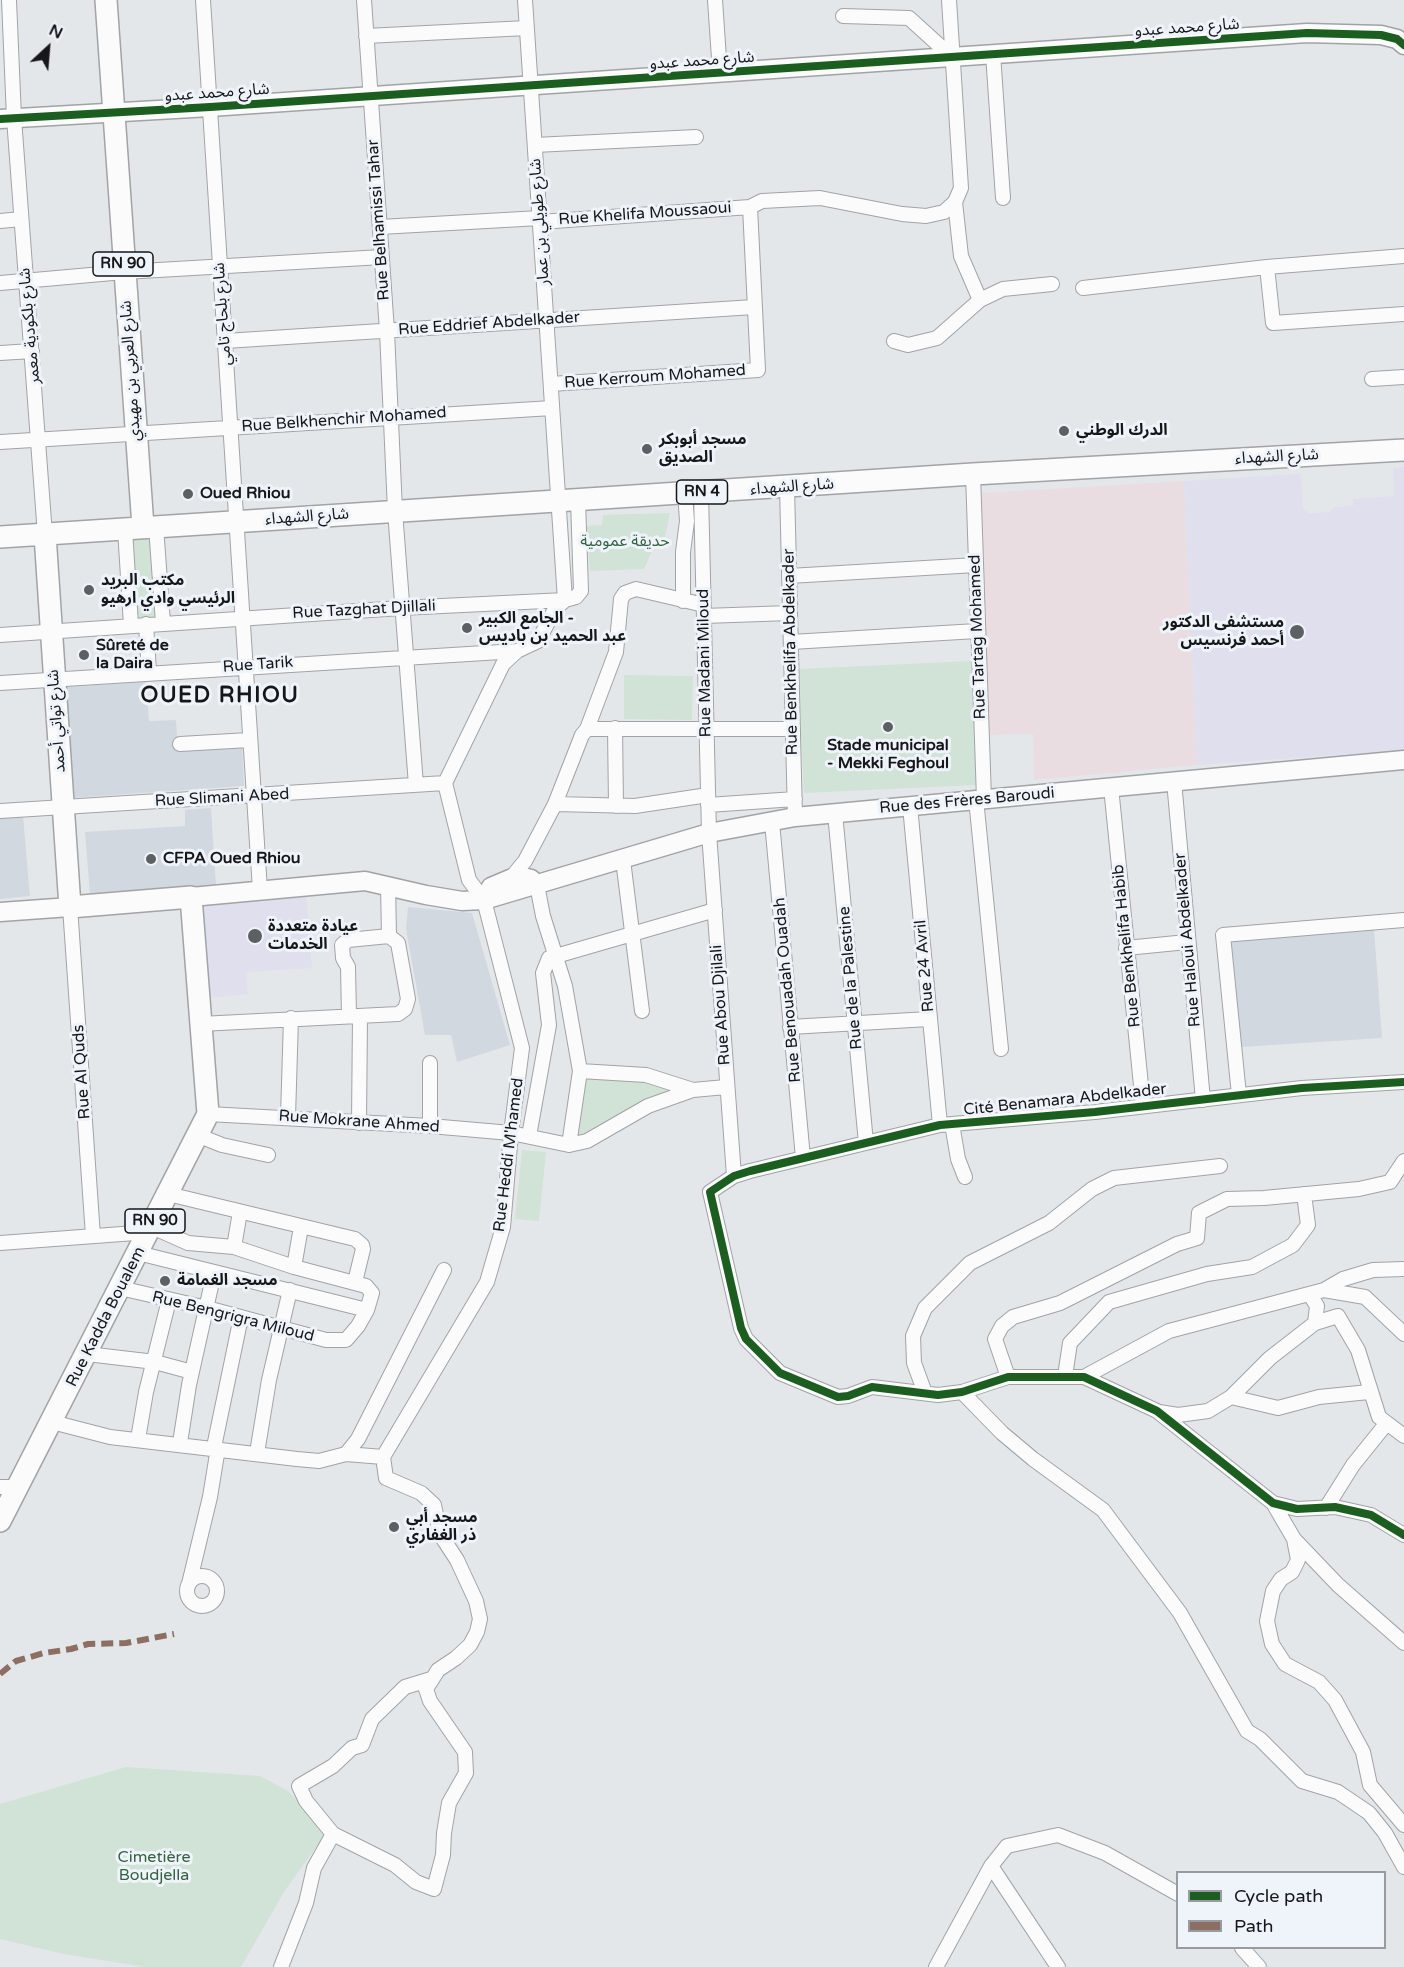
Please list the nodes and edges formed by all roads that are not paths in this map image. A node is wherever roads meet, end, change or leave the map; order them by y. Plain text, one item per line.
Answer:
1 (9, 0) edge
2 (106, 0) edge
3 (203, 0) edge
4 (364, 0) edge
5 (525, 0) edge
6 (715, 0) edge
7 (949, 0) edge
8 (843, 16) dead end
9 (527, 28) junction
10 (366, 36) junction
11 (1404, 45) edge
12 (993, 54) junction
13 (952, 57) junction
14 (720, 73) junction
15 (531, 86) junction
16 (370, 96) junction
17 (210, 108) junction
18 (112, 112) junction
19 (7, 118) edge
20 (696, 136) dead end
21 (535, 145) junction
22 (1004, 198) dead end
23 (955, 202) junction
24 (750, 207) junction
25 (21, 219) junction
26 (0, 220) edge
27 (540, 220) junction
28 (380, 227) junction
29 (1404, 256) edge
30 (382, 257) junction
31 (1267, 267) junction
32 (220, 268) junction
33 (124, 272) junction
34 (26, 281) junction
35 (0, 283) edge
36 (1052, 284) dead end
37 (1083, 288) dead end
38 (980, 300) junction
39 (754, 307) junction
40 (1404, 314) edge
41 (547, 321) junction
42 (387, 331) junction
43 (225, 341) junction
44 (894, 341) dead end
45 (32, 351) junction
46 (0, 353) edge
47 (1404, 377) edge
48 (1372, 379) dead end
49 (551, 384) junction
50 (552, 408) junction
51 (389, 417) junction
52 (231, 427) junction
53 (135, 433) junction
54 (39, 439) junction
55 (0, 441) edge
56 (1404, 450) edge
57 (973, 474) junction
58 (787, 487) junction
59 (693, 493) junction
60 (568, 501) junction
61 (395, 511) junction
62 (236, 521) junction
63 (141, 527) junction
64 (45, 535) junction
65 (0, 537) edge
66 (976, 565) junction
67 (789, 576) junction
68 (565, 600) junction
69 (682, 601) junction
70 (401, 608) junction
71 (704, 611) junction
72 (790, 613) junction
73 (242, 618) junction
74 (163, 623) junction
75 (146, 624) junction
76 (131, 625) junction
77 (977, 631) junction
78 (50, 632) junction
79 (0, 635) edge
80 (792, 642) junction
81 (517, 651) junction
82 (405, 656) junction
83 (244, 666) junction
84 (149, 672) junction
85 (54, 680) junction
86 (0, 683) edge
87 (615, 728) junction
88 (587, 729) junction
89 (793, 729) junction
90 (706, 730) junction
91 (249, 740) junction
92 (180, 744) dead end
93 (1404, 760) edge
94 (1174, 781) junction
95 (445, 783) junction
96 (416, 785) junction
97 (1111, 787) junction
98 (254, 797) junction
99 (980, 799) junction
100 (708, 800) junction
101 (555, 804) junction
102 (616, 806) junction
103 (910, 806) junction
104 (63, 807) junction
105 (795, 808) junction
106 (0, 811) edge
107 (835, 813) junction
108 (772, 822) junction
109 (709, 833) junction
110 (623, 860) junction
111 (510, 879) junction
112 (388, 885) junction
113 (537, 885) junction
114 (260, 890) junction
115 (190, 897) junction
116 (484, 900) junction
117 (70, 907) junction
118 (715, 910) junction
119 (0, 912) edge
120 (1404, 920) edge
121 (632, 934) junction
122 (389, 936) junction
123 (1187, 942) junction
124 (1126, 948) junction
125 (555, 955) junction
126 (642, 1011) dead end
127 (355, 1016) junction
128 (291, 1018) junction
129 (929, 1018) junction
130 (855, 1023) junction
131 (200, 1024) junction
132 (549, 1025) junction
133 (790, 1027) junction
134 (573, 1028) junction
135 (522, 1048) junction
136 (544, 1049) junction
137 (1001, 1049) dead end
138 (430, 1063) dead end
139 (580, 1071) junction
140 (1404, 1082) edge
141 (726, 1087) junction
142 (693, 1090) junction
143 (1239, 1095) junction
144 (1203, 1100) junction
145 (1143, 1105) junction
146 (208, 1114) junction
147 (288, 1117) junction
148 (359, 1123) junction
149 (946, 1125) junction
150 (430, 1126) junction
151 (511, 1133) junction
152 (197, 1135) junction
153 (529, 1136) junction
154 (866, 1143) junction
155 (569, 1145) junction
156 (268, 1155) dead end
157 (803, 1158) junction
158 (1220, 1166) dead end
159 (1402, 1168) edge
160 (734, 1176) junction
161 (965, 1177) dead end
162 (168, 1194) junction
163 (1304, 1194) junction
164 (240, 1212) junction
165 (301, 1227) junction
166 (151, 1229) junction
167 (93, 1236) junction
168 (0, 1243) edge
169 (234, 1247) junction
170 (138, 1253) junction
171 (294, 1267) junction
172 (1404, 1269) edge
173 (444, 1270) dead end
174 (214, 1273) junction
175 (355, 1282) junction
176 (120, 1288) junction
177 (290, 1290) junction
178 (1324, 1290) junction
179 (1310, 1295) junction
180 (169, 1300) junction
181 (207, 1308) junction
182 (367, 1310) junction
183 (241, 1317) junction
184 (1315, 1323) junction
185 (282, 1328) junction
186 (1404, 1335) edge
187 (87, 1354) junction
188 (155, 1362) junction
189 (192, 1372) junction
190 (1065, 1376) junction
191 (1008, 1377) junction
192 (1084, 1377) junction
193 (962, 1392) junction
194 (1369, 1392) junction
195 (925, 1393) junction
196 (1231, 1397) junction
197 (1157, 1411) junction
198 (51, 1422) junction
199 (1386, 1424) junction
200 (1403, 1434) edge
201 (138, 1439) junction
202 (180, 1443) junction
203 (216, 1448) junction
204 (257, 1453) junction
205 (346, 1454) junction
206 (383, 1457) junction
207 (9, 1487) edge
208 (1273, 1503) junction
209 (1326, 1508) junction
210 (0, 1521) edge
211 (1404, 1535) edge
212 (1294, 1539) junction
213 (189, 1584) dead end
214 (1404, 1644) edge
215 (430, 1679) junction
216 (1404, 1825) edge
217 (333, 1834) junction
218 (991, 1866) junction
219 (1404, 1867) edge
220 (1176, 1893) edge
221 (1244, 1949) edge
222 (281, 1967) edge
223 (936, 1967) edge
224 (1058, 1967) edge
225 (1259, 1967) edge

1 - 19 street, شارع بلكودية معمر
2 - 18 main road, شارع العربي بن مهيدي / RN 90
3 - 17 street, شارع بلحاج تامي
4 - 10 street, Rue Belhamissi Tahar
5 - 9 street, شارع طويلي بن عمار
6 - 14 street
7 - 13 street
8 - 13 street
9 - 10 street
9 - 15 street, شارع طويلي بن عمار
10 - 16 street, Rue Belhamissi Tahar
11 - 12 street, شارع محمد عبدو
12 - 13 street, شارع محمد عبدو
12 - 22 street
13 - 14 street, شارع محمد عبدو
13 - 23 street
14 - 15 street, شارع محمد عبدو
15 - 16 street, شارع محمد عبدو
15 - 21 street, شارع طويلي بن عمار
16 - 17 street, شارع محمد عبدو
16 - 28 street, Rue Belhamissi Tahar
17 - 18 street, شارع محمد عبدو
17 - 32 street, شارع بلحاج تامي
18 - 19 street, شارع محمد عبدو
18 - 33 main road, شارع العربي بن مهيدي / RN 90
19 - 25 street, شارع بلكودية معمر
20 - 21 street
21 - 27 street, شارع طويلي بن عمار
23 - 24 street, Rue Khelifa Moussaoui
23 - 38 street
24 - 27 street, Rue Khelifa Moussaoui
24 - 39 street
25 - 26 street
25 - 34 street, شارع بلكودية معمر
27 - 28 street, Rue Khelifa Moussaoui
27 - 41 street, شارع طويلي بن عمار
28 - 30 street, Rue Belhamissi Tahar
29 - 31 street
30 - 32 street
30 - 42 street, Rue Belhamissi Tahar
31 - 37 street
31 - 40 street
32 - 33 street
32 - 43 street, شارع بلحاج تامي
33 - 34 street
33 - 53 main road, شارع العربي بن مهيدي / RN 90
34 - 35 street
34 - 45 street, شارع بلكودية معمر
36 - 38 street
38 - 44 street
39 - 41 street, Rue Eddrief Abdelkader
39 - 49 street, Rue Kerroum Mohamed
41 - 42 street, Rue Eddrief Abdelkader
41 - 49 street, شارع طويلي بن عمار
42 - 43 street, Rue Eddrief Abdelkader
42 - 51 street, Rue Belhamissi Tahar
43 - 52 street, شارع بلحاج تامي
45 - 46 street
45 - 54 street, شارع بلكودية معمر
47 - 48 street
49 - 50 street, شارع طويلي بن عمار
50 - 51 street, Rue Belkhenchir Mohamed
50 - 60 street, شارع طويلي بن عمار
51 - 52 street, Rue Belkhenchir Mohamed
51 - 61 street, Rue Belhamissi Tahar
52 - 53 street, Rue Belkhenchir Mohamed
52 - 62 street, شارع بلحاج تامي
53 - 54 street, Rue Belkhenchir Mohamed
53 - 63 main road, شارع العربي بن مهيدي / RN 90
54 - 55 street, Rue Belkhenchir Mohamed
54 - 64 street, شارع بلكودية معمر
56 - 57 main road, شارع الشهداء / RN 4
57 - 58 main road, شارع الشهداء / RN 4
57 - 66 street, Rue Tartag Mohamed
58 - 59 main road, شارع الشهداء / RN 4
58 - 67 street, Rue Benkhelifa Abdelkader
59 - 60 main road, شارع الشهداء / RN 4
59 - 69 street, Rue Madani Miloud
59 - 71 street, Rue Madani Miloud
60 - 61 main road, شارع الشهداء / RN 4
60 - 68 street
60 - 68 street
61 - 62 main road, شارع الشهداء / RN 4
61 - 70 street, Rue Belhamissi Tahar
62 - 63 main road, شارع الشهداء / RN 4
62 - 73 street, شارع بلحاج تامي
63 - 64 main road, شارع الشهداء / RN 4
63 - 74 street
63 - 76 street
64 - 65 main road, شارع الشهداء / RN 4
64 - 78 main road, شارع تواتي أحمد
66 - 67 street
66 - 77 street, Rue Tartag Mohamed
67 - 72 street, Rue Benkhelifa Abdelkader
68 - 70 street, Rue Tazghat Djillali
68 - 81 street
69 - 71 street
69 - 88 street
70 - 73 street, Rue Tazghat Djillali
70 - 82 street, Rue Belhamissi Tahar
71 - 72 street
71 - 90 street, Rue Madani Miloud
72 - 80 street, Rue Benkhelifa Abdelkader
73 - 74 street, Rue Tazghat Djillali
73 - 83 street, شارع بلحاج تامي
74 - 75 street, Rue Tazghat Djillali
75 - 76 street, Rue Tazghat Djillali
75 - 84 street
76 - 78 street, Rue Tazghat Djillali
77 - 80 street
77 - 99 street, Rue Tartag Mohamed
78 - 79 street
78 - 85 main road, شارع تواتي أحمد
80 - 89 street, Rue Benkhelifa Abdelkader
81 - 82 street, Rue Tarik
81 - 95 street
82 - 83 street, Rue Tarik
82 - 96 street, Rue Belhamissi Tahar
83 - 84 street, Rue Tarik
83 - 91 street, شارع بلحاج تامي
84 - 85 street, Rue Tarik
85 - 86 street, Rue Tarik
85 - 104 main road, شارع تواتي أحمد
87 - 88 street
87 - 90 street
87 - 102 street
88 - 101 street
89 - 90 street
89 - 105 street, Rue Benkhelifa Abdelkader
90 - 100 street, Rue Madani Miloud
91 - 92 street
91 - 98 street, شارع بلحاج تامي
93 - 94 street, Rue des Frères Baroudi
94 - 97 street, Rue des Frères Baroudi
94 - 123 street, Rue Haloui Abdelkader
95 - 96 street, Rue Slimani Abed
95 - 116 street, Rue Heddi M'hamed
96 - 98 street, Rue Slimani Abed
97 - 99 street, Rue des Frères Baroudi
97 - 124 street, Rue Benkhelifa Habib
98 - 104 street, Rue Slimani Abed
98 - 114 street, شارع بلحاج تامي
99 - 103 street, Rue des Frères Baroudi
99 - 137 street, Rue Tartag Mohamed
100 - 102 street
100 - 105 street
100 - 109 street, Rue Madani Miloud
101 - 102 street
101 - 111 street
103 - 107 street, Rue des Frères Baroudi
103 - 129 street, Rue 24 Avril
104 - 106 street, Rue Slimani Abed
104 - 117 main road, شارع تواتي أحمد
105 - 107 street, Rue des Frères Baroudi
105 - 108 street, Rue des Frères Baroudi
107 - 130 street, Rue de la Palestine
108 - 109 street, Rue des Frères Baroudi
108 - 133 street, Rue Benouadah Ouadah
109 - 110 street, Rue des Frères Baroudi
109 - 118 street, Rue Abou Djilali
110 - 113 street, Rue des Frères Baroudi
110 - 121 street
111 - 113 street
111 - 116 street
112 - 114 street
112 - 116 street
112 - 122 street
113 - 116 street, Rue des Frères Baroudi
113 - 125 street
114 - 115 street
115 - 117 main road
115 - 131 main road
116 - 135 street, Rue Heddi M'hamed
117 - 119 street
117 - 167 street, Rue Al Quds
118 - 121 street
118 - 141 street, Rue Abou Djilali
120 - 143 street
121 - 125 street
121 - 126 street
122 - 127 street
122 - 127 street
123 - 124 street
123 - 144 street, Rue Haloui Abdelkader
124 - 145 street, Rue Benkhelifa Habib
125 - 132 street
125 - 134 street
127 - 128 street
127 - 148 street
128 - 131 street
128 - 147 street
129 - 130 street
129 - 149 street, Rue 24 Avril
130 - 133 street
130 - 154 street, Rue de la Palestine
131 - 146 main road
132 - 134 street
132 - 136 street
133 - 157 street, Rue Benouadah Ouadah
134 - 139 street
135 - 136 street
135 - 151 street, Rue Heddi M'hamed
136 - 153 street
138 - 150 street
139 - 142 street
139 - 155 street
140 - 143 street, Cité Benamara Abdelkader
141 - 142 street
141 - 160 street, Rue Abou Djilali
142 - 155 street
143 - 144 street, Cité Benamara Abdelkader
144 - 145 street, Cité Benamara Abdelkader
145 - 149 street, Cité Benamara Abdelkader
146 - 147 street, Rue Mokrane Ahmed
146 - 152 main road, Rue Kadda Boualem / RN 90
147 - 148 street, Rue Mokrane Ahmed
148 - 150 street, Rue Mokrane Ahmed
149 - 154 street, Cité Benamara Abdelkader
149 - 161 street, Rue 24 Avril
150 - 151 street, Rue Mokrane Ahmed
151 - 153 street, Rue Mokrane Ahmed
151 - 206 street, Rue Heddi M'hamed
152 - 156 street
152 - 162 main road, Rue Kadda Boualem / RN 90
153 - 155 street, Rue Mokrane Ahmed
154 - 157 street, Cité Benamara Abdelkader
157 - 160 street, Cité Benamara Abdelkader
158 - 195 street
159 - 163 street
160 - 195 street
162 - 164 street
162 - 166 main road, Rue Kadda Boualem / RN 90
163 - 190 street
163 - 191 street
164 - 165 street
164 - 169 street
165 - 171 street
165 - 175 street
166 - 167 street
166 - 169 street
166 - 170 main road, Rue Kadda Boualem / RN 90
167 - 168 street
169 - 171 street
170 - 174 street
170 - 176 main road, Rue Kadda Boualem / RN 90
171 - 175 street
172 - 178 street
173 - 205 street
174 - 177 street
174 - 181 street
175 - 182 street
176 - 180 street, Rue Bengrigra Miloud
176 - 187 main road, Rue Kadda Boualem / RN 90
177 - 182 street
177 - 185 street
178 - 179 street
178 - 186 street
179 - 184 street
179 - 192 street
180 - 181 street, Rue Bengrigra Miloud
180 - 188 street
181 - 183 street, Rue Bengrigra Miloud
181 - 189 street
182 - 185 street, Rue Bengrigra Miloud
183 - 185 street, Rue Bengrigra Miloud
183 - 203 street
184 - 194 street
184 - 196 street
185 - 204 street
187 - 188 street
187 - 198 main road, Rue Kadda Boualem / RN 90
188 - 189 street
188 - 201 street
189 - 202 street
190 - 191 street
190 - 192 street
191 - 193 street
192 - 197 street
193 - 195 street
193 - 219 street
194 - 196 street
194 - 199 street
196 - 197 street
197 - 208 street
198 - 201 street
198 - 207 main road, Rue Kadda Boualem / RN 90
199 - 200 street
199 - 209 street
201 - 202 street
202 - 203 street
203 - 204 street
203 - 213 street
204 - 205 street
205 - 206 street
206 - 215 street
207 - 210 main road, Rue Kadda Boualem / RN 90
208 - 209 street
208 - 212 street
209 - 211 street
212 - 214 street
212 - 216 street
215 - 217 street
215 - 217 street
217 - 222 street
218 - 220 street
218 - 223 street
218 - 224 street
221 - 225 street

